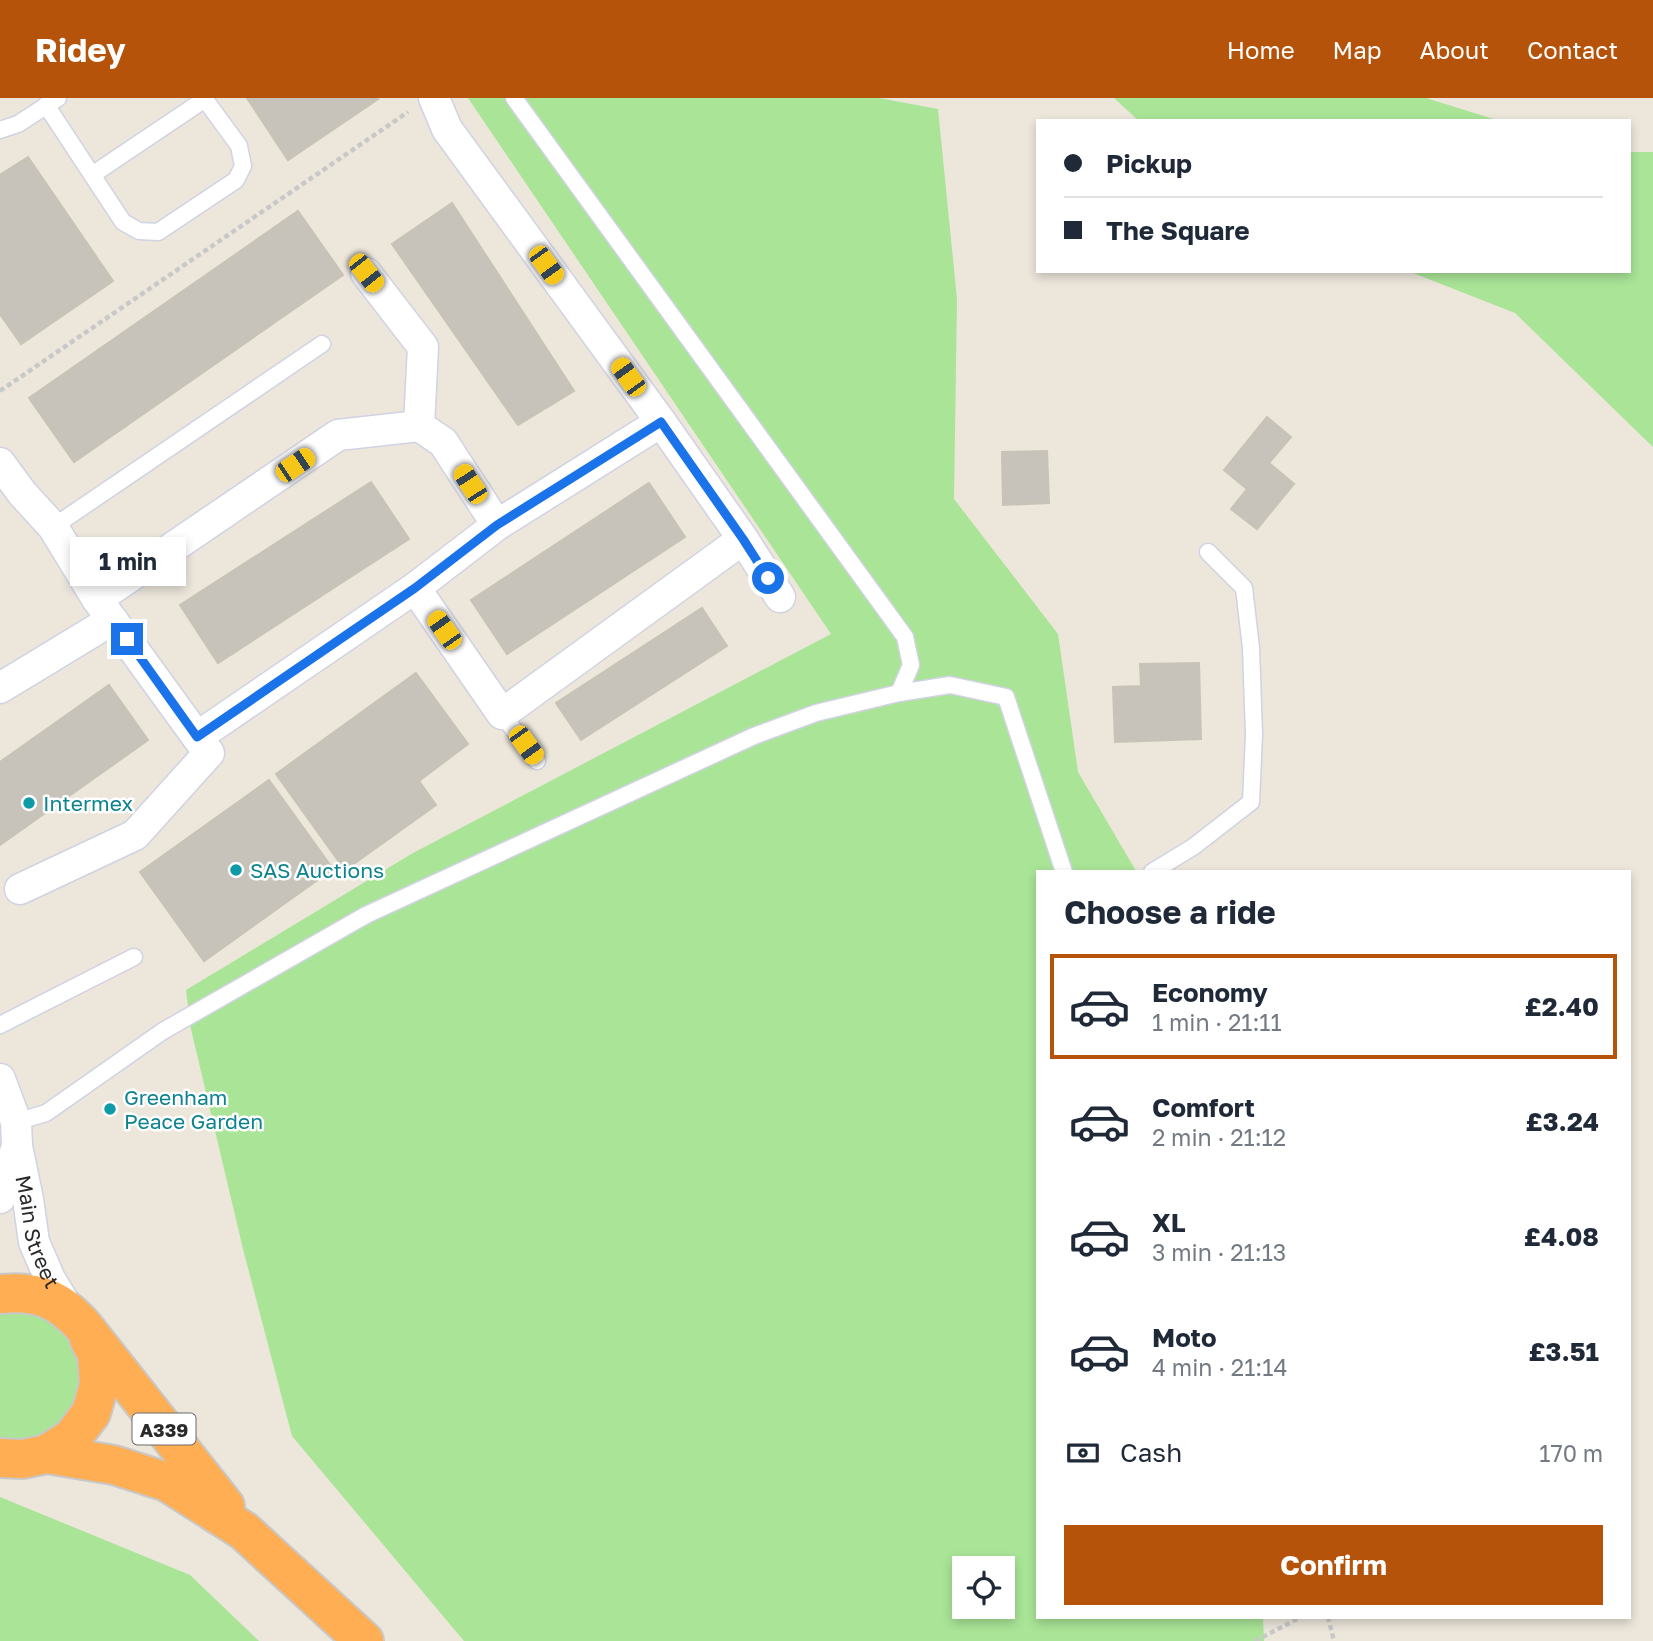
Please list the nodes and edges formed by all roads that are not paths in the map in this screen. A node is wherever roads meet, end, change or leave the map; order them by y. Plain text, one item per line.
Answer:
1 (533, 98) edge
2 (205, 99) edge
3 (52, 102) edge
4 (426, 102) edge
5 (519, 105) edge
6 (0, 130) edge
7 (92, 175) junction
8 (366, 273) dead end
9 (322, 344) dead end
10 (661, 422) junction
11 (419, 426) junction
12 (0, 463) edge
13 (497, 525) junction
14 (53, 527) junction
15 (743, 539) junction
16 (1208, 552) dead end
17 (415, 588) junction
18 (780, 597) dead end
19 (105, 609) junction
20 (0, 688) edge
21 (899, 693) junction
22 (502, 714) junction
23 (197, 737) junction
24 (537, 761) dead end
25 (1063, 870) edge
26 (1155, 870) edge
27 (20, 889) dead end
28 (134, 957) dead end
29 (0, 1025) edge
30 (0, 1079) edge
31 (17, 1134) junction
32 (0, 1198) edge
33 (0, 1294) edge
34 (77, 1319) junction
35 (47, 1454) junction
36 (0, 1458) edge
37 (244, 1531) junction
38 (364, 1641) edge

1 - 5 lane
2 - 7 lane
2 - 7 lane
3 - 6 lane
3 - 7 lane
4 - 10 street
5 - 21 lane
8 - 11 street
9 - 14 lane
10 - 13 street
10 - 15 street
11 - 13 street
11 - 19 street
12 - 14 street
13 - 17 street
14 - 19 street
15 - 18 street
15 - 22 street
16 - 26 lane
17 - 22 street
17 - 23 street
19 - 20 street
19 - 23 street
21 - 25 lane
21 - 31 lane
22 - 24 lane
23 - 27 street
28 - 29 lane
30 - 31 street, Main Street
31 - 32 street, Main Street
31 - 34 street, Main Street
33 - 34 highway
34 - 35 highway
34 - 37 highway, A339
35 - 36 highway
35 - 37 highway, A339
37 - 38 highway, A339

